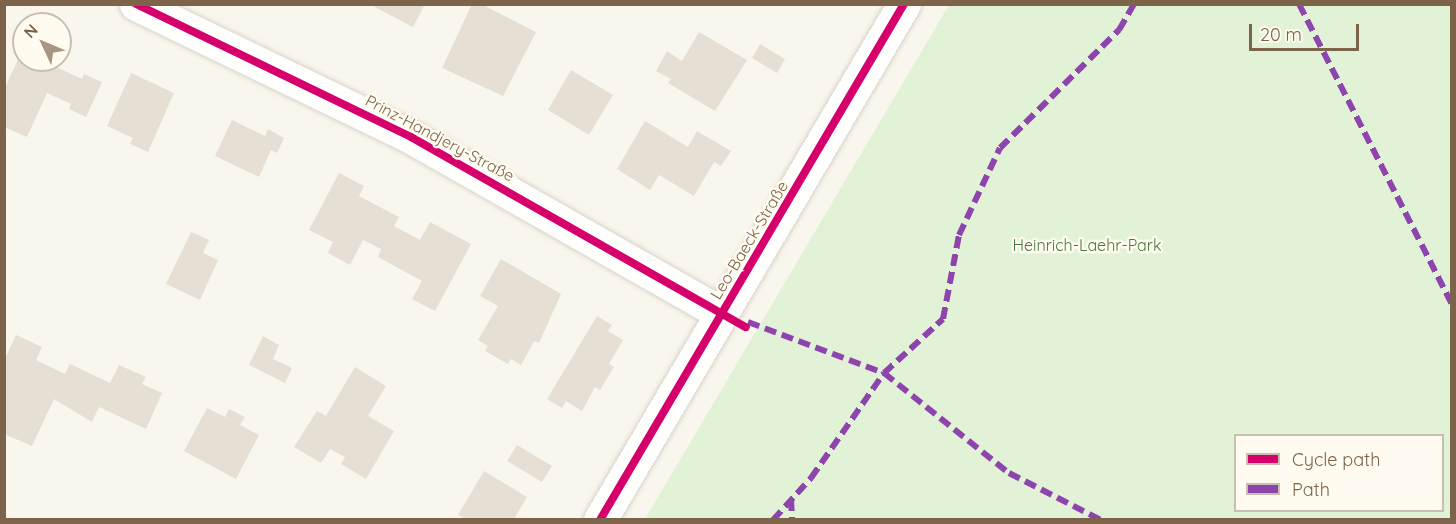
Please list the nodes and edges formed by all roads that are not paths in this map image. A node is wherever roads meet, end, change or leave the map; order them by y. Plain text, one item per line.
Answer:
1 (136, 4) edge
2 (904, 4) edge
3 (721, 313) junction
4 (600, 519) edge

1 - 3 street, Prinz-Handjery-Straße
2 - 3 street, Leo-Baeck-Straße
3 - 4 street, Leo-Baeck-Straße

